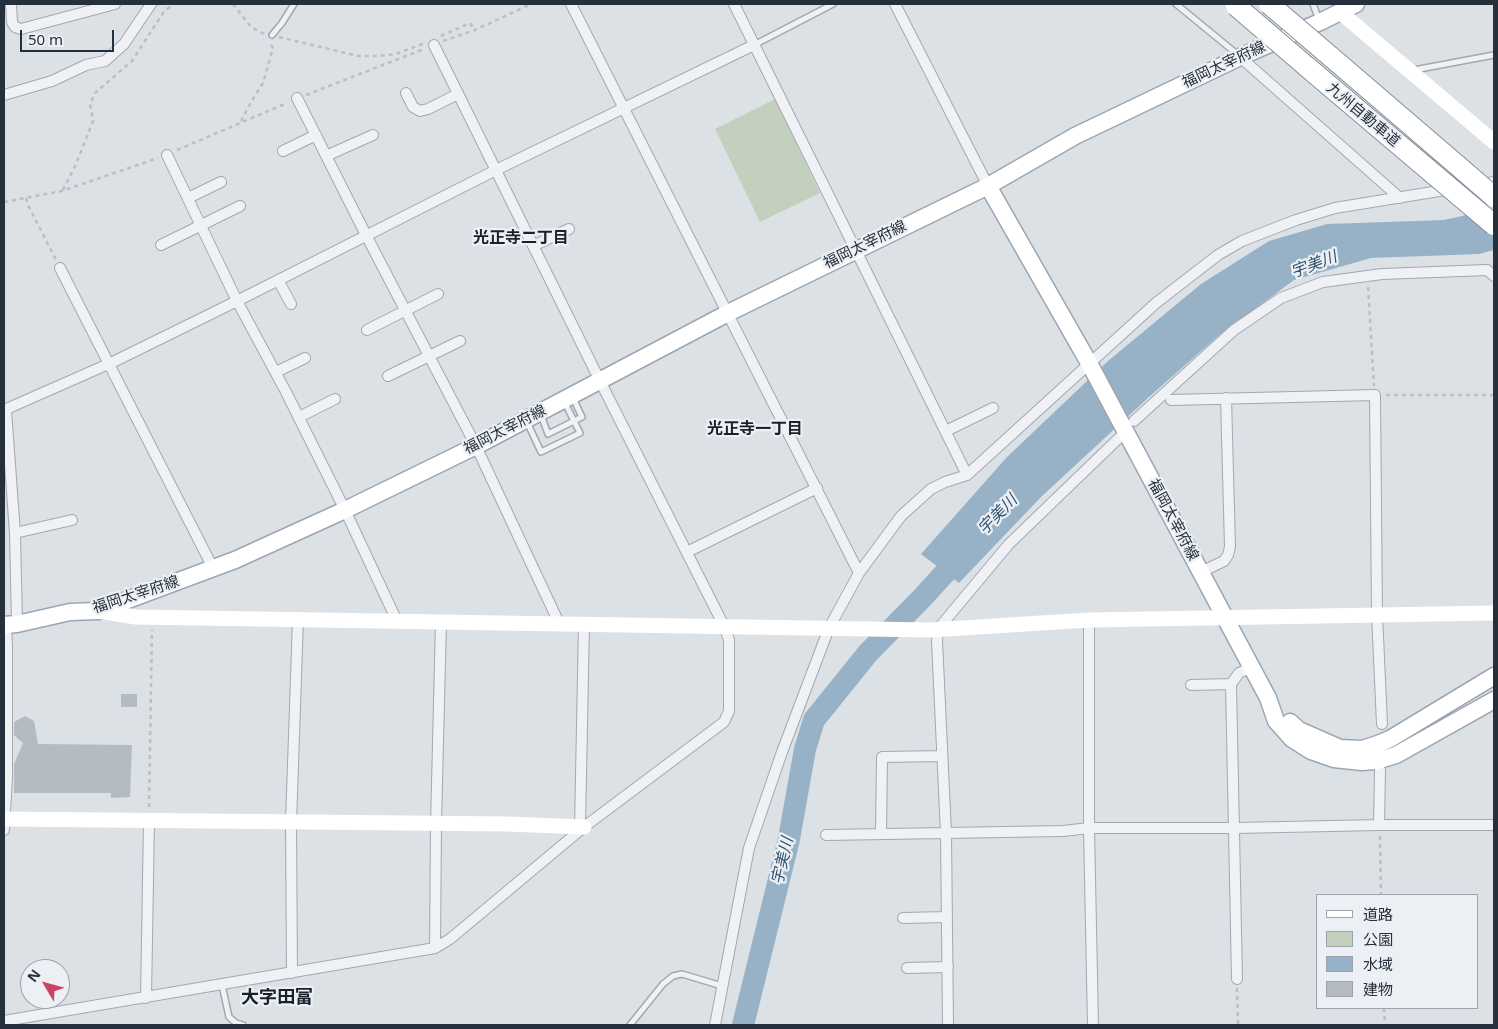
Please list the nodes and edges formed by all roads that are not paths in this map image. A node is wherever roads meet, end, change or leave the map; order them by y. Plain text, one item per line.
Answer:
1 (11, 4) edge
2 (115, 4) edge
3 (151, 4) edge
4 (294, 4) edge
5 (571, 4) edge
6 (734, 4) edge
7 (833, 4) edge
8 (895, 4) edge
9 (1176, 4) edge
10 (1270, 4) edge
11 (1313, 4) edge
12 (1356, 4) edge
13 (1234, 5) edge
14 (1340, 12) junction
15 (1320, 22) junction
16 (272, 35) road end
17 (432, 42) road end
18 (754, 45) junction
19 (1494, 54) edge
20 (1240, 56) junction
21 (1410, 71) junction
22 (406, 93) dead end
23 (458, 94) junction
24 (4, 95) edge
25 (297, 98) road end
26 (625, 108) junction
27 (316, 135) junction
28 (372, 135) dead end
29 (1494, 142) edge
30 (283, 151) dead end
31 (167, 154) road end
32 (326, 156) junction
33 (496, 170) junction
34 (221, 182) dead end
35 (1494, 182) edge
36 (988, 186) junction
37 (1494, 197) edge
38 (188, 198) junction
39 (1400, 198) junction
40 (240, 206) dead end
41 (201, 225) junction
42 (1494, 225) edge
43 (569, 229) dead end
44 (366, 235) junction
45 (162, 245) dead end
46 (533, 246) junction
47 (856, 249) junction
48 (60, 268) road end
49 (1492, 271) edge
50 (278, 280) junction
51 (438, 294) dead end
52 (238, 301) junction
53 (291, 304) dead end
54 (405, 311) junction
55 (728, 313) junction
56 (367, 330) dead end
57 (460, 341) dead end
58 (429, 356) junction
59 (305, 358) dead end
60 (1089, 363) junction
61 (108, 364) junction
62 (276, 372) junction
63 (388, 376) dead end
64 (600, 381) junction
65 (568, 398) junction
66 (1226, 398) junction
67 (334, 400) dead end
68 (1171, 400) dead end
69 (993, 408) dead end
70 (5, 410) edge
71 (533, 416) junction
72 (299, 417) junction
73 (574, 421) junction
74 (946, 430) junction
75 (1126, 430) junction
76 (476, 446) junction
77 (968, 475) junction
78 (817, 488) junction
79 (345, 510) junction
80 (72, 520) dead end
81 (15, 533) junction
82 (687, 552) junction
83 (214, 568) junction
84 (1201, 572) junction
85 (859, 573) junction
86 (98, 611) junction
87 (1494, 613) edge
88 (1377, 614) junction
89 (1226, 618) junction
90 (298, 619) junction
91 (1089, 620) junction
92 (397, 621) junction
93 (441, 622) junction
94 (559, 623) junction
95 (9, 624) edge
96 (584, 624) junction
97 (724, 626) junction
98 (829, 628) junction
99 (934, 630) junction
100 (1252, 667) junction
101 (1494, 676) edge
102 (1231, 684) junction
103 (1191, 686) dead end
104 (1268, 698) junction
105 (1494, 700) edge
106 (1382, 724) dead end
107 (942, 756) junction
108 (1380, 770) dead end
109 (4, 819) edge
110 (148, 821) junction
111 (292, 823) junction
112 (436, 824) junction
113 (1379, 825) junction
114 (1494, 825) edge
115 (582, 827) junction
116 (1089, 828) junction
117 (1235, 828) junction
118 (4, 830) edge
119 (946, 833) junction
120 (882, 834) junction
121 (826, 835) dead end
122 (947, 917) junction
123 (903, 918) dead end
124 (435, 948) junction
125 (948, 967) junction
126 (906, 968) dead end
127 (292, 973) junction
128 (1237, 979) road end
129 (222, 985) junction
130 (722, 986) junction
131 (146, 998) junction
132 (4, 1022) edge
133 (243, 1025) edge
134 (630, 1025) edge
135 (715, 1025) edge
136 (948, 1025) edge
137 (1093, 1025) edge

1 - 2 street
3 - 24 street
4 - 16 lane
5 - 26 street
6 - 18 street
7 - 18 lane
8 - 36 street
9 - 20 lane
10 - 37 highway, 九州自動車道, bridge
11 - 15 lane
12 - 14 main road, 福岡太宰府線
13 - 42 highway, 九州自動車道, bridge
14 - 15 main road, 福岡太宰府線
14 - 21 street
15 - 20 main road, 福岡太宰府線
17 - 23 street
18 - 26 street
18 - 47 street
19 - 21 lane
20 - 36 main road, 福岡太宰府線
20 - 39 street
21 - 29 street
22 - 23 street
23 - 33 street
25 - 27 street
26 - 33 street
26 - 55 street
27 - 30 street
27 - 32 street
28 - 32 street
31 - 38 street
32 - 44 street
33 - 44 street
33 - 46 street
34 - 38 street
35 - 39 street
36 - 47 main road, 福岡太宰府線
36 - 60 main road, 福岡太宰府線
38 - 41 street
39 - 60 street
40 - 41 street
41 - 45 street
41 - 52 street
43 - 46 street
44 - 50 street
44 - 54 street
46 - 64 street
47 - 55 main road, 福岡太宰府線
47 - 74 street
48 - 61 street
49 - 75 street
50 - 52 street
50 - 53 street
51 - 54 street
52 - 61 street
52 - 62 street
54 - 56 street
54 - 58 street
55 - 64 main road, 福岡太宰府線
55 - 78 street
57 - 58 street
58 - 63 street
58 - 76 street
59 - 62 street
60 - 75 main road, 福岡太宰府線
60 - 77 street
61 - 70 street
61 - 83 street
62 - 72 street
64 - 65 main road, 福岡太宰府線
64 - 82 street
65 - 71 main road, 福岡太宰府線
65 - 73 lane
65 - 73 lane
66 - 68 street
66 - 84 street
66 - 88 street
67 - 72 street
69 - 74 street
70 - 81 street
71 - 73 lane
71 - 73 lane
71 - 76 main road, 福岡太宰府線
72 - 79 street
74 - 77 street
75 - 84 main road, 福岡太宰府線
75 - 99 street
76 - 79 main road, 福岡太宰府線
76 - 94 street
77 - 85 street
78 - 82 street
78 - 85 street
79 - 83 main road, 福岡太宰府線
79 - 92 street
80 - 81 street
81 - 95 street
82 - 97 street
83 - 86 main road, 福岡太宰府線
84 - 89 main road, 福岡太宰府線
85 - 98 street
86 - 90 street
86 - 95 main road, 福岡太宰府線
87 - 88 street
88 - 89 street
88 - 106 street
89 - 91 street
89 - 100 main road, 福岡太宰府線
90 - 92 street
90 - 111 street
91 - 99 street
91 - 116 street
92 - 93 street
93 - 94 street
93 - 112 street
94 - 96 street
95 - 109 street
96 - 97 street
96 - 115 street
97 - 98 street
97 - 115 street
98 - 99 street
98 - 130 street
99 - 107 street
100 - 102 street
100 - 104 main road, 福岡太宰府線
101 - 104 main road, 福岡太宰府線
102 - 103 street
102 - 117 street
104 - 105 main road, 福岡太宰府線
107 - 119 street
107 - 120 street
108 - 113 street
109 - 110 street
109 - 118 street
110 - 111 street
110 - 131 street
111 - 112 street
111 - 127 street
112 - 115 street
112 - 124 street
113 - 114 street
113 - 117 street
115 - 124 street
116 - 117 street
116 - 119 street
116 - 137 street
117 - 128 street
119 - 120 street
119 - 122 street
120 - 121 street
122 - 123 street
122 - 125 street
124 - 127 street
125 - 126 street
125 - 136 street
127 - 129 street
129 - 131 street
129 - 133 lane
130 - 134 lane
130 - 135 street
131 - 132 street

